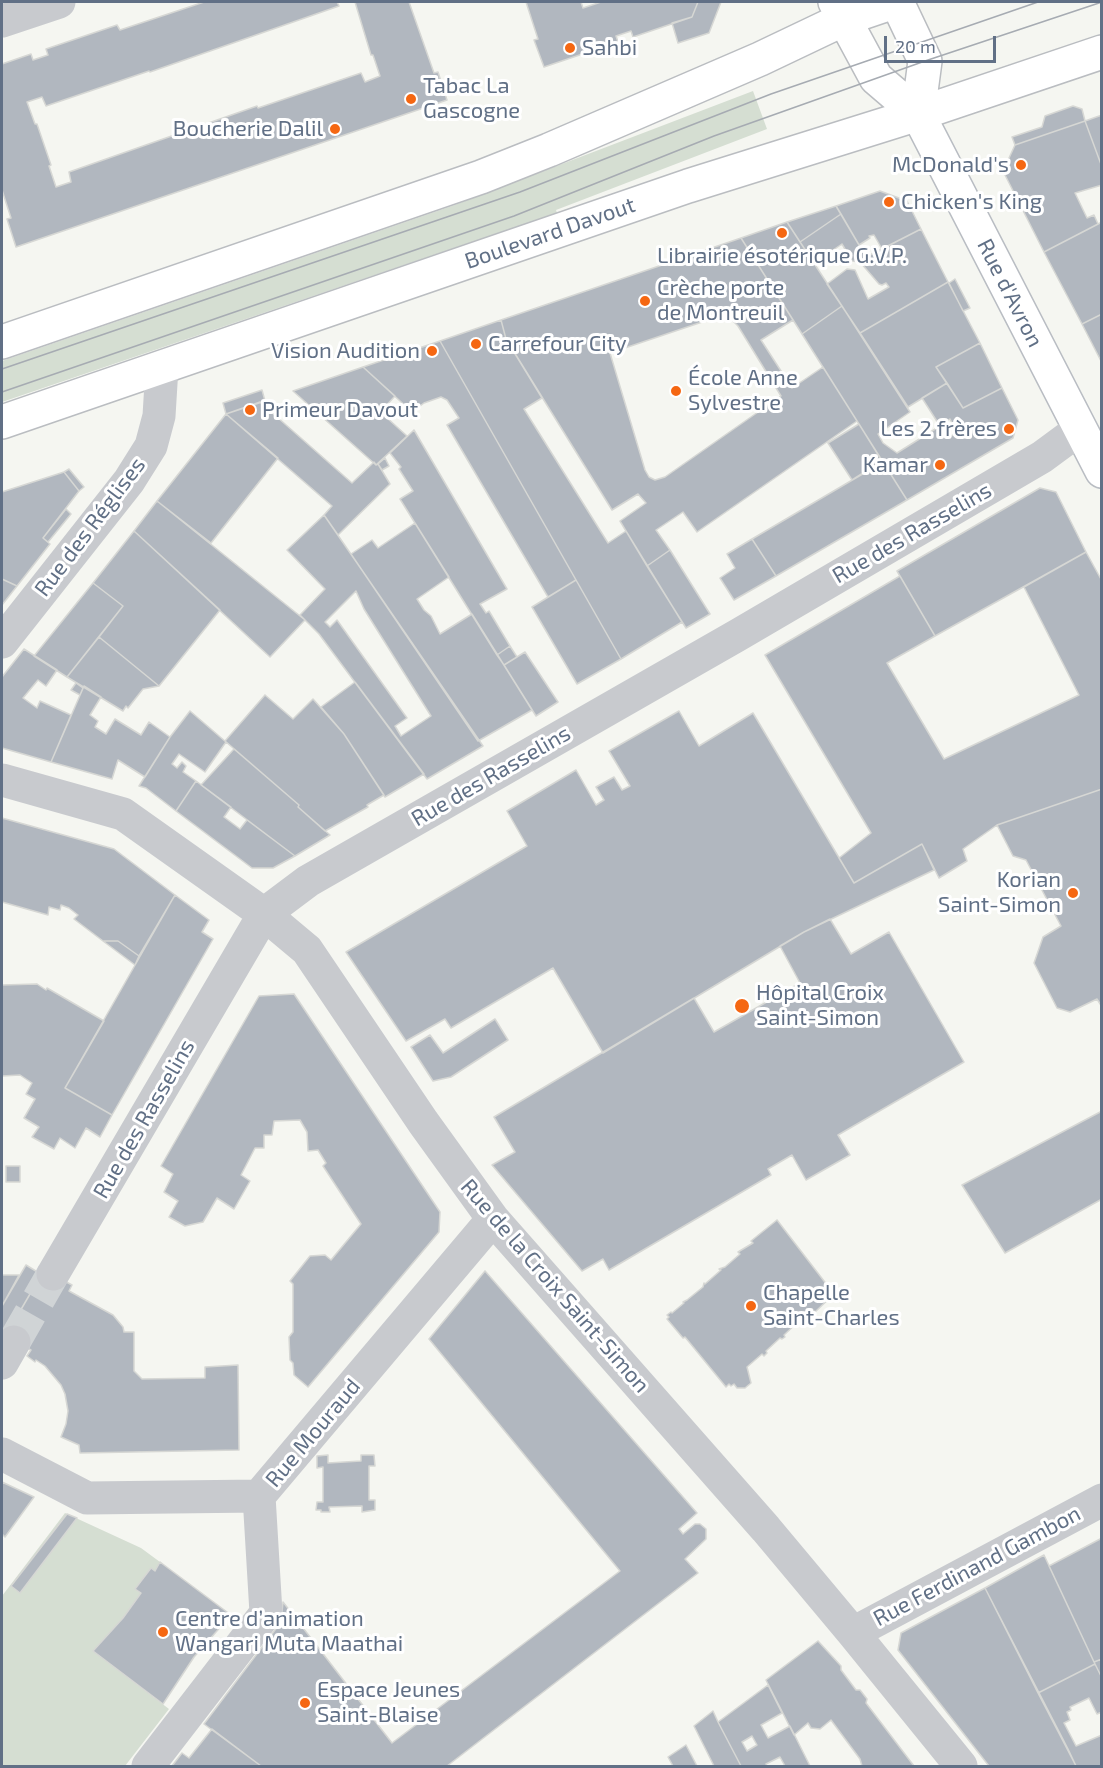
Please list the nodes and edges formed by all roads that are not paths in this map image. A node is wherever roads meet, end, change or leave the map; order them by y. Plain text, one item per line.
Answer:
1 (59, 2) edge
2 (896, 2) edge
3 (839, 10) edge
4 (2, 21) edge
5 (1101, 52) edge
6 (918, 114) junction
7 (2, 342) edge
8 (162, 367) junction
9 (2, 422) edge
10 (1080, 429) junction
11 (1101, 471) edge
12 (2, 642) edge
13 (2, 780) edge
14 (264, 914) junction
15 (493, 1220) junction
16 (53, 1275) tunnel mouth
17 (2, 1454) edge
18 (259, 1496) junction
19 (1101, 1500) edge
20 (853, 1633) junction
21 (148, 1767) edge
22 (961, 1767) edge

1 - 4 street
2 - 3 main road
2 - 6 main road
3 - 6 main road
3 - 7 main road
5 - 6 main road, Boulevard Davout
6 - 8 main road, Boulevard Davout
6 - 10 main road, Rue d'Avron
8 - 9 main road, Boulevard Davout
8 - 12 street, Rue des Réglises
10 - 11 main road, Rue d'Avron
10 - 14 street, Rue des Rasselins
13 - 14 street, Rue de la Croix Saint-Simon
14 - 15 street, Rue de la Croix Saint-Simon
14 - 16 street, Rue des Rasselins
15 - 18 street, Rue Mouraud
15 - 20 street, Rue de la Croix Saint-Simon
17 - 18 street, Rue Mouraud
18 - 21 street
19 - 20 street, Rue Ferdinand Gambon
20 - 22 street, Rue de la Croix Saint-Simon

